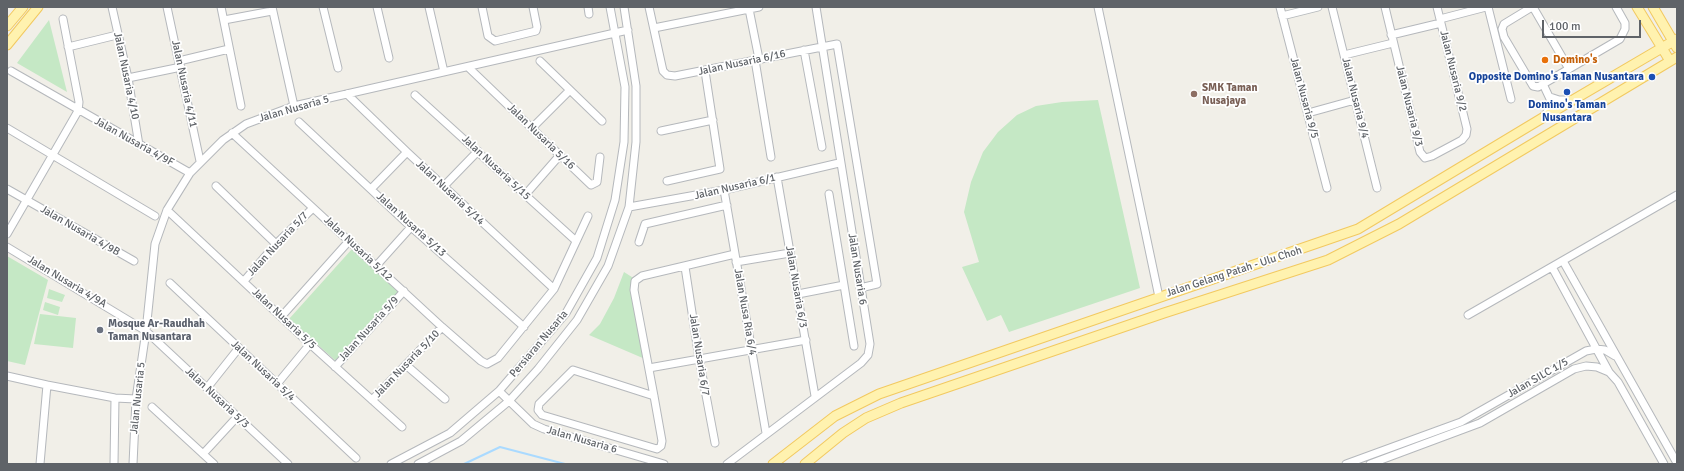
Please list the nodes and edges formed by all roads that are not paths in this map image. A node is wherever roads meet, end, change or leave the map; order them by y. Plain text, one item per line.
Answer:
1 (23, 7) edge
2 (38, 7) edge
3 (112, 7) edge
4 (167, 7) edge
5 (221, 7) edge
6 (323, 7) edge
7 (377, 7) edge
8 (429, 7) edge
9 (482, 7) edge
10 (533, 7) edge
11 (610, 7) edge
12 (624, 7) edge
13 (649, 7) edge
14 (759, 7) edge
15 (816, 7) edge
16 (1098, 7) edge
17 (1280, 7) edge
18 (1318, 7) edge
19 (1332, 7) edge
20 (1385, 7) edge
21 (1437, 7) edge
22 (1487, 7) edge
23 (1532, 7) edge
24 (1616, 7) edge
25 (1637, 7) edge
26 (1652, 7) edge
27 (272, 9) edge
28 (745, 9) edge
29 (1282, 16) junction
30 (63, 19) dead end
31 (224, 20) junction
32 (1440, 21) junction
33 (7, 26) edge
34 (654, 28) junction
35 (628, 30) junction
36 (615, 33) junction
37 (117, 35) junction
38 (1391, 35) junction
39 (1393, 43) junction
40 (1676, 43) edge
41 (7, 45) edge
42 (68, 47) junction
43 (822, 47) junction
44 (1661, 48) junction
45 (229, 49) junction
46 (804, 50) junction
47 (1344, 55) junction
48 (389, 58) dead end
49 (1673, 59) edge
50 (757, 60) junction
51 (540, 61) dead end
52 (180, 64) junction
53 (468, 67) junction
54 (338, 68) dead end
55 (1569, 68) junction
56 (705, 71) junction
57 (11, 72) dead end
58 (444, 72) junction
59 (128, 78) junction
60 (1543, 84) junction
61 (569, 91) junction
62 (347, 94) junction
63 (415, 95) dead end
64 (1550, 97) junction
65 (1511, 99) dead end
66 (1355, 100) junction
67 (1573, 100) junction
68 (241, 106) dead end
69 (294, 106) junction
70 (78, 111) junction
71 (1308, 113) junction
72 (1544, 117) junction
73 (713, 120) junction
74 (602, 121) dead end
75 (299, 122) dead end
76 (7, 128) edge
77 (532, 128) junction
78 (661, 130) dead end
79 (232, 133) junction
80 (1466, 135) joint
81 (139, 144) junction
82 (822, 147) dead end
83 (478, 150) junction
84 (406, 152) junction
85 (53, 155) junction
86 (560, 156) junction
87 (600, 156) dead end
88 (771, 157) dead end
89 (200, 161) junction
90 (839, 163) junction
91 (190, 173) junction
92 (777, 177) junction
93 (667, 181) dead end
94 (216, 186) dead end
95 (444, 186) junction
96 (7, 188) edge
97 (1328, 188) dead end
98 (1377, 188) dead end
99 (371, 189) junction
100 (724, 190) junction
101 (828, 194) dead end
102 (525, 195) junction
103 (1677, 195) edge
104 (27, 200) junction
105 (727, 204) junction
106 (629, 207) junction
107 (313, 208) junction
108 (167, 210) junction
109 (155, 216) dead end
110 (588, 216) dead end
111 (411, 226) junction
112 (7, 234) edge
113 (349, 241) junction
114 (576, 241) junction
115 (639, 242) dead end
116 (276, 244) junction
117 (7, 247) edge
118 (790, 253) junction
119 (736, 258) junction
120 (134, 261) dead end
121 (1563, 261) junction
122 (376, 266) junction
123 (686, 267) junction
124 (1552, 267) junction
125 (244, 281) junction
126 (170, 283) dead end
127 (844, 285) junction
128 (860, 288) junction
129 (554, 289) junction
130 (404, 291) junction
131 (798, 294) junction
132 (1581, 294) junction
133 (1159, 297) junction
134 (1570, 301) junction
135 (1468, 315) dead end
136 (281, 317) junction
137 (442, 327) junction
138 (524, 327) junction
139 (146, 331) junction
140 (806, 340) junction
141 (310, 344) junction
142 (854, 346) dead end
143 (238, 349) junction
144 (751, 349) junction
145 (1596, 349) junction
146 (1615, 356) junction
147 (699, 358) junction
148 (406, 365) junction
149 (335, 367) junction
150 (649, 368) junction
151 (1610, 372) junction
152 (7, 376) edge
153 (277, 384) junction
154 (47, 385) junction
155 (207, 388) junction
156 (499, 391) junction
157 (654, 396) junction
158 (815, 396) junction
159 (115, 398) junction
160 (444, 398) dead end
161 (136, 399) junction
162 (372, 400) junction
163 (509, 401) junction
164 (152, 407) dead end
165 (237, 417) junction
166 (402, 427) dead end
167 (766, 433) junction
168 (715, 443) dead end
169 (203, 454) junction
170 (356, 458) dead end
171 (134, 463) edge
172 (1677, 463) edge
173 (40, 464) edge
174 (114, 464) edge
175 (214, 464) edge
176 (288, 464) edge
177 (391, 464) edge
178 (418, 464) edge
179 (664, 464) edge
180 (727, 464) edge
181 (773, 464) edge
182 (805, 464) edge
183 (1346, 464) edge
184 (1370, 464) edge
185 (1664, 464) edge

1 - 33 main road
2 - 41 main road
3 - 37 street, Jalan Nusaria 4/10
4 - 52 street, Jalan Nusaria 4/11
5 - 31 street
6 - 54 street
7 - 48 street
8 - 58 street
9 - 10 street
11 - 36 street, Persiaran Nusaria
12 - 35 street, Persiaran Nusaria
13 - 34 street
14 - 28 street
15 - 43 street, Jalan Nusaria 6
16 - 133 street
17 - 29 street, Jalan Nusaria 9/5
18 - 29 street
19 - 47 street, Jalan Nusaria 9/4
20 - 38 street, Jalan Nusaria 9/3
21 - 32 street, Jalan Nusaria 9/2
22 - 32 street
22 - 65 street
23 - 55 street
23 - 60 street
24 - 55 street
25 - 44 main road
26 - 40 main road
27 - 31 street
27 - 69 street
28 - 34 street
28 - 50 street
29 - 71 street, Jalan Nusaria 9/5
30 - 42 street
31 - 45 street
32 - 38 street
32 - 80 street, Jalan Nusaria 9/2
34 - 56 street, Jalan Nusaria 6/16
35 - 36 street, Jalan Nusaria 5
35 - 106 street, Persiaran Nusaria
36 - 53 street, Jalan Nusaria 5
36 - 156 street, Persiaran Nusaria
37 - 42 street
37 - 59 street, Jalan Nusaria 4/10
38 - 39 street, Jalan Nusaria 9/3
39 - 47 street
39 - 80 street, Jalan Nusaria 9/3
40 - 44 main road, Jalan Gelang Patah - Ulu Choh
42 - 70 street
43 - 46 street, Jalan Nusaria 6/16
43 - 90 street, Jalan Nusaria 6
43 - 128 street, Jalan Nusaria 6/16
44 - 49 main road
44 - 67 main road, Jalan Gelang Patah - Ulu Choh
45 - 52 street
45 - 68 street
46 - 50 street, Jalan Nusaria 6/16
46 - 82 street
47 - 66 street, Jalan Nusaria 9/4
49 - 182 main road, Jalan Gelang Patah - Ulu Choh
50 - 56 street, Jalan Nusaria 6/16
50 - 88 street
51 - 61 street
52 - 59 street
52 - 89 street, Jalan Nusaria 4/11
53 - 58 street, Jalan Nusaria 5
53 - 77 street, Jalan Nusaria 5/16
55 - 60 street
56 - 73 street
57 - 70 street, Jalan Nusaria 4/9F
58 - 62 street, Jalan Nusaria 5
59 - 81 street, Jalan Nusaria 4/10
60 - 64 street
61 - 74 street
61 - 77 street
62 - 69 street, Jalan Nusaria 5
62 - 84 street, Jalan Nusaria 5/14
63 - 83 street, Jalan Nusaria 5/15
64 - 67 street
64 - 72 street
66 - 71 street
66 - 98 street, Jalan Nusaria 9/4
67 - 72 main road, Jalan Gelang Patah - Ulu Choh
69 - 79 street, Jalan Nusaria 5
70 - 81 street, Jalan Nusaria 4/9F
70 - 85 street
71 - 97 street, Jalan Nusaria 9/5
72 - 133 main road, Jalan Gelang Patah - Ulu Choh
73 - 78 street
73 - 93 street
75 - 99 street, Jalan Nusaria 5/13
76 - 85 street
77 - 86 street, Jalan Nusaria 5/16
79 - 89 street, Jalan Nusaria 5
79 - 107 street, Jalan Nusaria 5/12
81 - 91 street, Jalan Nusaria 4/9F
83 - 95 street
83 - 102 street, Jalan Nusaria 5/15
84 - 95 street, Jalan Nusaria 5/14
84 - 99 street
85 - 104 street
85 - 109 street
86 - 87 street, Jalan Nusaria 5/16
86 - 102 street
89 - 91 street, Jalan Nusaria 5
90 - 92 street, Jalan Nusaria 6/1
90 - 128 street, Jalan Nusaria 6
91 - 108 street, Jalan Nusaria 5
92 - 100 street, Jalan Nusaria 6/1
92 - 118 street, Jalan Nusaria 6/3
94 - 116 street
95 - 129 street, Jalan Nusaria 5/14
96 - 104 street, Jalan Nusaria 4/9B
99 - 111 street, Jalan Nusaria 5/13
100 - 105 street, Jalan Nusa Ria 6/4
100 - 106 street, Jalan Nusaria 6/1
101 - 127 street
102 - 114 street, Jalan Nusaria 5/15
103 - 121 street
104 - 112 street
104 - 120 street, Jalan Nusaria 4/9B
105 - 115 street
105 - 119 street, Jalan Nusa Ria 6/4
106 - 163 street, Persiaran Nusaria
107 - 113 street, Jalan Nusaria 5/12
107 - 116 street, Jalan Nusaria 5/7
108 - 125 street, Jalan Nusaria 5/5
108 - 139 street, Jalan Nusaria 5
110 - 114 street
111 - 122 street
111 - 138 street, Jalan Nusaria 5/13
113 - 122 street, Jalan Nusaria 5/12
113 - 136 street
114 - 129 street
116 - 125 street, Jalan Nusaria 5/7
117 - 139 street, Jalan Nusaria 4/9A
118 - 119 street
118 - 131 street, Jalan Nusaria 6/3
119 - 123 street
119 - 144 street, Jalan Nusa Ria 6/4
121 - 124 street
121 - 132 street
122 - 130 street, Jalan Nusaria 5/12
123 - 147 street, Jalan Nusaria 6/7
123 - 150 street
124 - 134 street
124 - 135 street
125 - 136 street, Jalan Nusaria 5/5
126 - 143 street, Jalan Nusaria 5/4
127 - 131 street
127 - 142 street
128 - 158 street, Jalan Nusaria 6
129 - 138 street
130 - 137 street, Jalan Nusaria 5/12
130 - 149 street, Jalan Nusaria 5/9
131 - 140 street, Jalan Nusaria 6/3
132 - 134 street
132 - 146 street
133 - 181 main road, Jalan Gelang Patah - Ulu Choh
134 - 145 street
136 - 141 street, Jalan Nusaria 5/5
137 - 138 street, Jalan Nusaria 5/12
137 - 148 street, Jalan Nusaria 5/10
139 - 155 street, Jalan Nusaria 5/3
139 - 161 street, Jalan Nusaria 5
140 - 144 street
140 - 158 street, Jalan Nusaria 6/3
141 - 149 street, Jalan Nusaria 5/5
141 - 153 street
143 - 153 street, Jalan Nusaria 5/4
143 - 155 street
144 - 147 street
144 - 167 street, Jalan Nusa Ria 6/4
145 - 146 street
145 - 151 street
145 - 183 street, Jalan SILC 1/5
146 - 172 street
147 - 150 street
147 - 168 street, Jalan Nusaria 6/7
148 - 160 street
148 - 162 street, Jalan Nusaria 5/10
149 - 162 street, Jalan Nusaria 5/5
150 - 157 street
151 - 184 street, Jalan SILC 1/5
151 - 185 street
152 - 154 street
153 - 170 street, Jalan Nusaria 5/4
154 - 159 street
154 - 173 street
155 - 165 street, Jalan Nusaria 5/3
156 - 163 street, Jalan Nusaria 6
156 - 177 street, Persiaran Nusaria
157 - 157 street
158 - 167 street, Jalan Nusaria 6
159 - 161 street
159 - 174 street
161 - 171 street, Jalan Nusaria 5
162 - 166 street, Jalan Nusaria 5/5
163 - 178 street, Persiaran Nusaria
163 - 179 street, Jalan Nusaria 6
164 - 169 street
165 - 169 street
165 - 176 street, Jalan Nusaria 5/3
167 - 180 street, Jalan Nusaria 6
169 - 175 street

